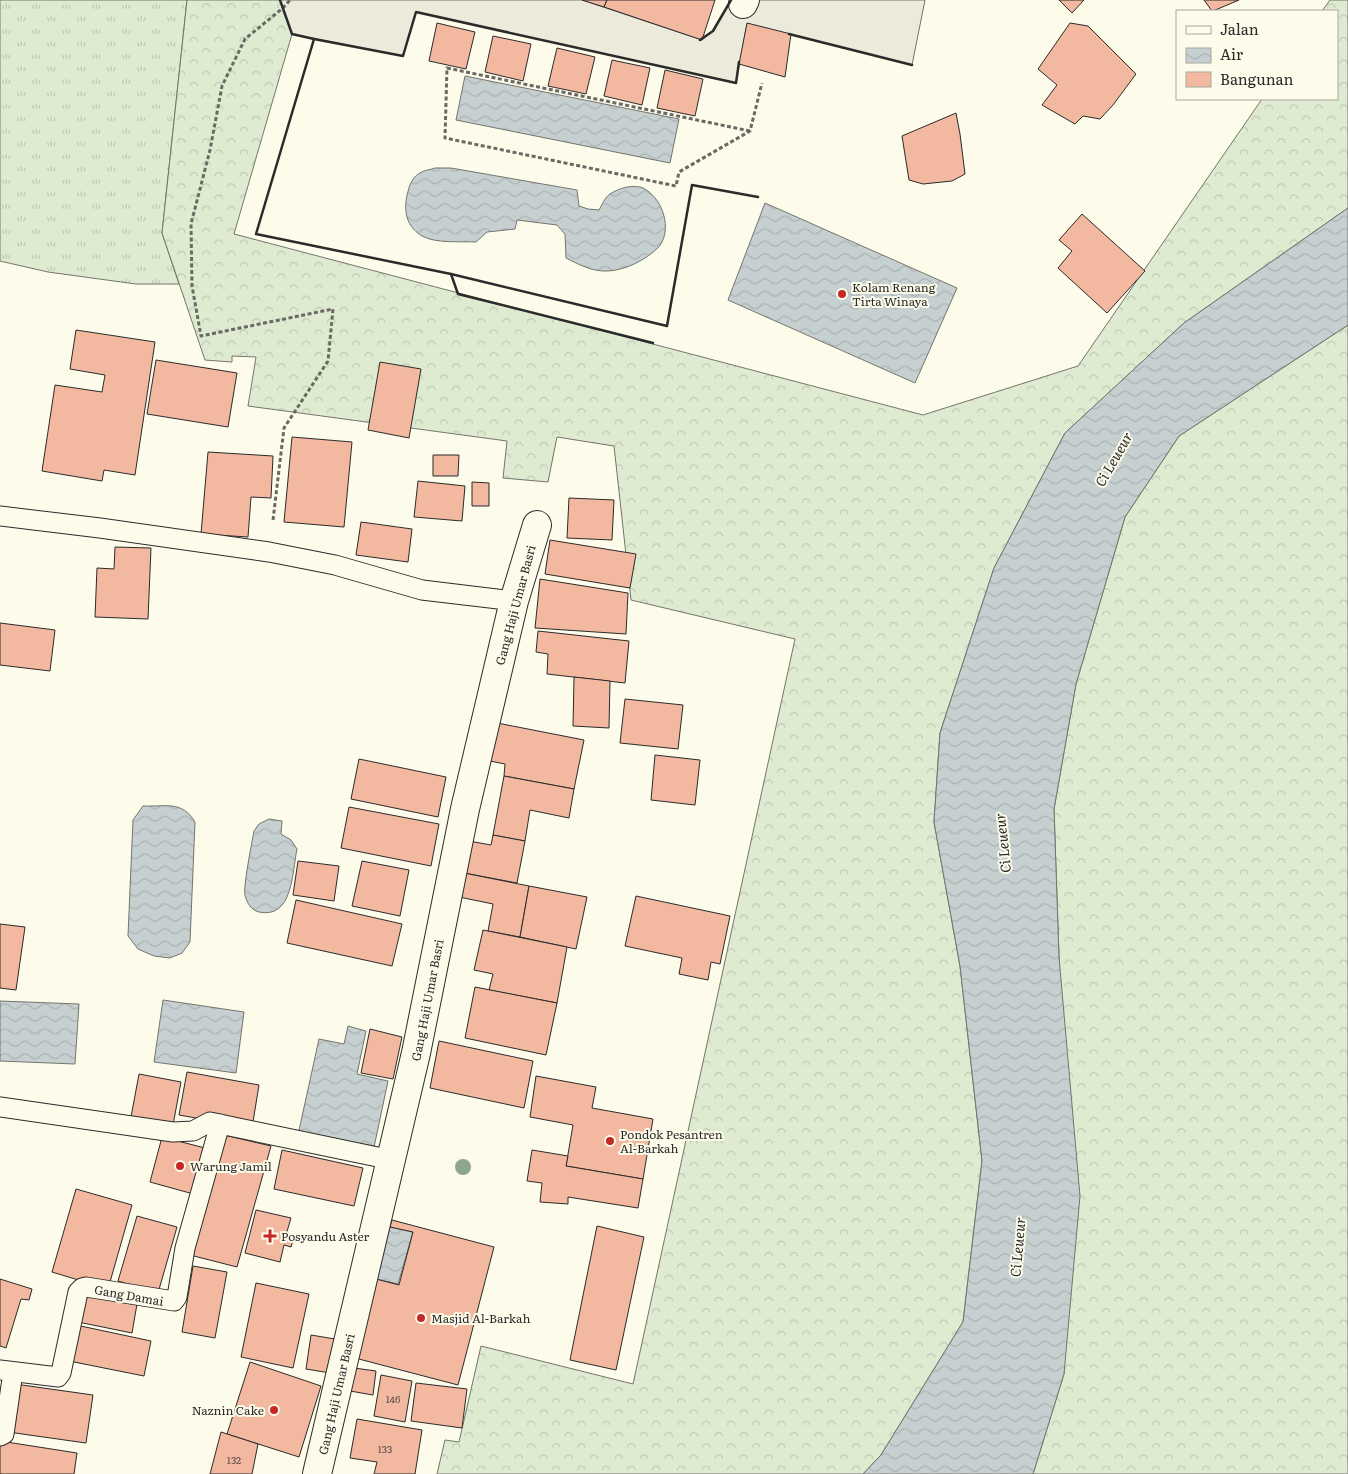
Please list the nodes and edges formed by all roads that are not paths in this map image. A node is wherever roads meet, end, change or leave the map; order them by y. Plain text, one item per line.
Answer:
1 (0, 516) edge
2 (536, 526) dead end
3 (514, 601) junction
4 (0, 1107) edge
5 (220, 1124) junction
6 (392, 1160) junction
7 (6, 1371) edge
8 (0, 1436) edge
9 (318, 1474) edge

1 - 3 lane
2 - 3 street, Gang Haji Umar Basri
3 - 6 street, Gang Haji Umar Basri
4 - 5 lane
5 - 6 lane
5 - 7 lane, Gang Damai
6 - 9 street, Gang Haji Umar Basri
7 - 8 lane

